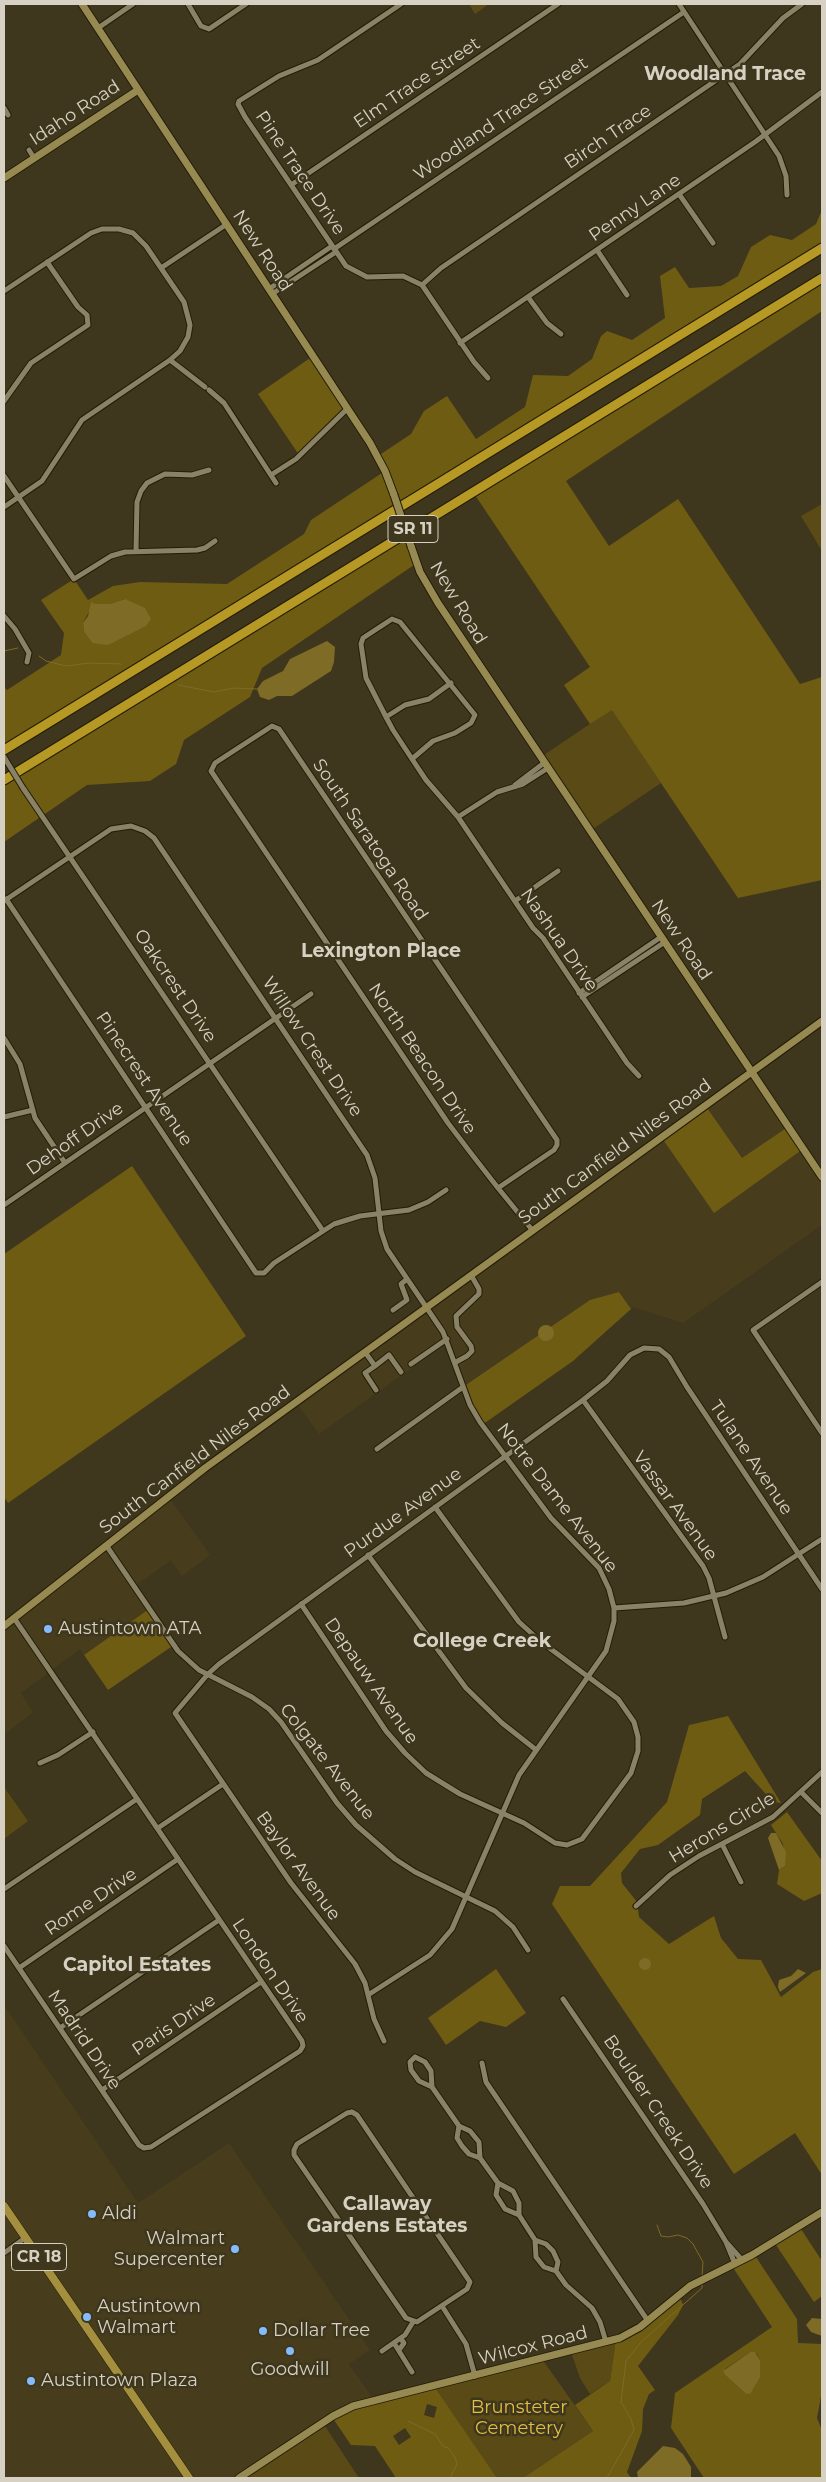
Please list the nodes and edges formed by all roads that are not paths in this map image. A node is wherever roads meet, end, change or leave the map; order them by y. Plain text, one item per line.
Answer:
1 (82, 4) edge
2 (133, 4) edge
3 (188, 4) edge
4 (246, 4) edge
5 (401, 4) edge
6 (558, 4) edge
7 (679, 4) edge
8 (802, 4) edge
9 (684, 12) junction
10 (98, 28) junction
11 (725, 74) junction
12 (138, 90) junction
13 (821, 95) edge
14 (4, 108) edge
15 (8, 115) dead end
16 (765, 135) junction
17 (29, 150) dead end
18 (34, 158) junction
19 (4, 178) edge
20 (291, 185) junction
21 (679, 194) junction
22 (787, 195) dead end
23 (226, 224) junction
24 (712, 243) dead end
25 (822, 248) edge
26 (334, 249) junction
27 (597, 250) junction
28 (48, 262) junction
29 (161, 268) junction
30 (822, 278) edge
31 (422, 285) junction
32 (4, 291) edge
33 (271, 291) junction
34 (627, 295) dead end
35 (528, 296) junction
36 (561, 334) dead end
37 (460, 343) junction
38 (170, 360) junction
39 (488, 378) dead end
40 (4, 401) edge
41 (348, 408) junction
42 (210, 470) dead end
43 (271, 475) junction
44 (4, 476) edge
45 (276, 483) dead end
46 (19, 498) junction
47 (4, 508) edge
48 (215, 541) dead end
49 (136, 550) junction
50 (4, 616) edge
51 (27, 662) dead end
52 (451, 683) junction
53 (386, 716) junction
54 (4, 750) edge
55 (4, 757) edge
56 (412, 759) junction
57 (546, 765) junction
58 (211, 769) joint
59 (4, 780) edge
60 (458, 817) junction
61 (70, 855) junction
62 (558, 871) dead end
63 (5, 900) edge
64 (515, 901) junction
65 (663, 940) junction
66 (311, 994) dead end
67 (581, 995) junction
68 (276, 1018) junction
69 (822, 1021) edge
70 (4, 1038) edge
71 (210, 1063) junction
72 (751, 1072) junction
73 (639, 1076) dead end
74 (146, 1107) junction
75 (33, 1110) junction
76 (4, 1117) edge
77 (65, 1163) junction
78 (822, 1177) edge
79 (498, 1188) junction
80 (446, 1190) dead end
81 (4, 1205) edge
82 (379, 1214) junction
83 (323, 1231) junction
84 (533, 1231) junction
85 (471, 1275) junction
86 (406, 1280) junction
87 (822, 1282) edge
88 (427, 1308) junction
89 (393, 1310) dead end
90 (447, 1339) junction
91 (653, 1348) joint
92 (365, 1352) junction
93 (456, 1362) junction
94 (412, 1364) dead end
95 (375, 1366) junction
96 (400, 1372) dead end
97 (464, 1387) junction
98 (376, 1390) dead end
99 (583, 1400) junction
100 (822, 1432) edge
101 (377, 1448) dead end
102 (506, 1456) junction
103 (435, 1507) junction
104 (822, 1539) edge
105 (106, 1545) junction
106 (799, 1554) junction
107 (368, 1555) junction
108 (822, 1590) edge
109 (714, 1597) junction
110 (301, 1604) junction
111 (614, 1608) junction
112 (14, 1618) junction
113 (4, 1626) edge
114 (725, 1637) dead end
115 (208, 1674) junction
116 (588, 1677) junction
117 (176, 1713) joint
118 (93, 1732) junction
119 (535, 1749) junction
120 (40, 1763) dead end
121 (822, 1772) edge
122 (223, 1784) junction
123 (801, 1792) junction
124 (137, 1799) junction
125 (502, 1813) junction
126 (822, 1813) edge
127 (158, 1828) junction
128 (722, 1844) junction
129 (178, 1859) junction
130 (741, 1882) dead end
131 (4, 1889) edge
132 (466, 1896) junction
133 (636, 1906) dead end
134 (219, 1920) junction
135 (4, 1946) edge
136 (528, 1950) dead end
137 (18, 1968) junction
138 (261, 1982) junction
139 (368, 1995) junction
140 (563, 1999) dead end
141 (60, 2028) junction
142 (384, 2041) dead end
143 (482, 2063) dead end
144 (432, 2087) junction
145 (102, 2090) junction
146 (459, 2126) junction
147 (144, 2148) joint
148 (480, 2158) junction
149 (498, 2183) junction
150 (4, 2206) edge
151 (822, 2212) edge
152 (519, 2215) junction
153 (25, 2238) junction
154 (535, 2240) junction
155 (4, 2253) edge
156 (739, 2262) junction
157 (556, 2271) junction
158 (442, 2306) junction
159 (648, 2321) junction
160 (413, 2322) junction
161 (401, 2339) junction
162 (606, 2342) junction
163 (394, 2343) junction
164 (399, 2350) junction
165 (382, 2351) dead end
166 (412, 2372) dead end
167 (475, 2376) junction
168 (189, 2478) edge
169 (239, 2478) edge

1 - 10 street, New Road
2 - 10 street
3 - 4 street
5 - 20 street, Pine Trace Drive
6 - 20 street, Elm Trace Street
7 - 9 street
8 - 11 street, Birch Trace
9 - 11 street
9 - 26 street, Woodland Trace Street
10 - 12 street, New Road
11 - 16 street
11 - 31 street, Birch Trace
12 - 18 street, Idaho Road
12 - 23 street, New Road
13 - 16 street, Penny Lane
14 - 15 street
16 - 21 street, Penny Lane
16 - 22 street
17 - 18 street
18 - 19 street, Idaho Road
20 - 26 street, Pine Trace Drive
21 - 24 street
21 - 27 street, Penny Lane
23 - 29 street
23 - 33 street, New Road
25 - 54 highway, SR 11
26 - 31 street, Pine Trace Drive
26 - 33 street, Woodland Trace Street
27 - 34 street
27 - 35 street, Penny Lane
28 - 29 street
28 - 32 street
28 - 40 street
29 - 38 street
30 - 59 highway, SR 11
31 - 37 street
33 - 41 street, New Road
35 - 36 street
35 - 37 street, Penny Lane
37 - 39 street
38 - 43 street
38 - 46 street
41 - 43 street
41 - 57 street, New Road, bridge
42 - 49 street
43 - 45 street
44 - 46 street
46 - 47 street
46 - 49 street
48 - 49 street
50 - 51 street
52 - 53 street
52 - 53 street, Nashua Drive
52 - 56 street
53 - 56 street, Nashua Drive
55 - 61 street, Oakcrest Drive, bridge
56 - 60 street, Nashua Drive
57 - 60 street
57 - 65 street, New Road
58 - 79 street, North Beacon Drive
58 - 79 street, South Saratoga Road
60 - 64 street, Nashua Drive
61 - 63 street
61 - 68 street, Willow Crest Drive
61 - 71 street, Oakcrest Drive
62 - 64 street
63 - 74 street, Pinecrest Avenue
64 - 67 street, Nashua Drive
65 - 67 street
65 - 72 street, New Road
66 - 68 street, Dehoff Drive
67 - 73 street, Nashua Drive
68 - 71 street, Dehoff Drive
68 - 82 street, Willow Crest Drive
69 - 72 street, South Canfield Niles Road
70 - 75 street
71 - 74 street, Dehoff Drive
71 - 83 street, Oakcrest Drive
72 - 78 street, New Road
72 - 84 street, South Canfield Niles Road
74 - 77 street, Dehoff Drive
74 - 83 street, Pinecrest Avenue
75 - 76 street
75 - 77 street
77 - 81 street, Dehoff Drive
79 - 84 street, North Beacon Drive
80 - 82 street
82 - 83 street
82 - 86 street, Willow Crest Drive
84 - 85 street, South Canfield Niles Road
85 - 88 street, South Canfield Niles Road
85 - 93 street
86 - 88 street, Willow Crest Drive
86 - 89 street
87 - 100 street
88 - 90 street, Notre Dame Avenue
88 - 92 street, South Canfield Niles Road
90 - 93 street, Notre Dame Avenue
90 - 94 street
91 - 99 street, Purdue Avenue
91 - 106 street, Tulane Avenue
92 - 95 street
92 - 105 street, South Canfield Niles Road
93 - 97 street, Notre Dame Avenue
95 - 96 street
95 - 98 street
97 - 101 street
97 - 102 street, Notre Dame Avenue
99 - 102 street, Purdue Avenue
99 - 109 street, Vassar Avenue
102 - 103 street, Purdue Avenue
102 - 111 street, Notre Dame Avenue
103 - 107 street, Purdue Avenue
103 - 116 street, Depauw Avenue
104 - 106 street
105 - 112 street, South Canfield Niles Road
105 - 115 street, Colgate Avenue
106 - 108 street, Tulane Avenue
106 - 109 street
107 - 110 street, Purdue Avenue
107 - 119 street
109 - 111 street
109 - 114 street, Vassar Avenue
110 - 115 street, Purdue Avenue
110 - 125 street, Depauw Avenue
111 - 116 street, Notre Dame Avenue
112 - 113 street, South Canfield Niles Road
112 - 118 street, London Drive
115 - 117 street, Purdue Avenue
115 - 132 street, Colgate Avenue
116 - 119 street, Notre Dame Avenue
116 - 125 street, Depauw Avenue
117 - 122 street, Baylor Avenue
118 - 120 street
118 - 124 street, London Drive
119 - 125 street, Notre Dame Avenue
121 - 123 street, Herons Circle
122 - 127 street
122 - 139 street, Baylor Avenue
123 - 126 street
123 - 128 street, Herons Circle
124 - 127 street, London Drive
124 - 131 street
125 - 132 street, Notre Dame Avenue
127 - 129 street, London Drive
128 - 130 street
128 - 133 street, Herons Circle
129 - 134 street, London Drive
129 - 137 street, Rome Drive
132 - 136 street, Colgate Avenue
132 - 139 street, Notre Dame Avenue
134 - 138 street, London Drive
134 - 141 street
135 - 137 street, Madrid Drive
137 - 141 street, Madrid Drive
138 - 145 street, Paris Drive
138 - 147 street, London Drive
139 - 142 street, Baylor Avenue
140 - 156 street, Boulder Creek Drive
141 - 145 street, Madrid Drive
143 - 159 street
144 - 144 street
144 - 146 street
145 - 147 street, Madrid Drive
146 - 148 street
146 - 148 street
148 - 149 street
149 - 152 street
149 - 152 street
150 - 153 main road, CR 18
151 - 156 street, Wilcox Road
152 - 154 street
153 - 155 street
153 - 168 main road, CR 18
154 - 157 street
154 - 157 street
156 - 159 street, Wilcox Road
157 - 162 street
158 - 160 street
158 - 160 street
158 - 167 street
159 - 162 street, Wilcox Road
160 - 161 street
161 - 163 street
161 - 164 street
162 - 167 street, Wilcox Road
163 - 164 street
163 - 165 street
164 - 166 street
167 - 169 street, Wilcox Road

